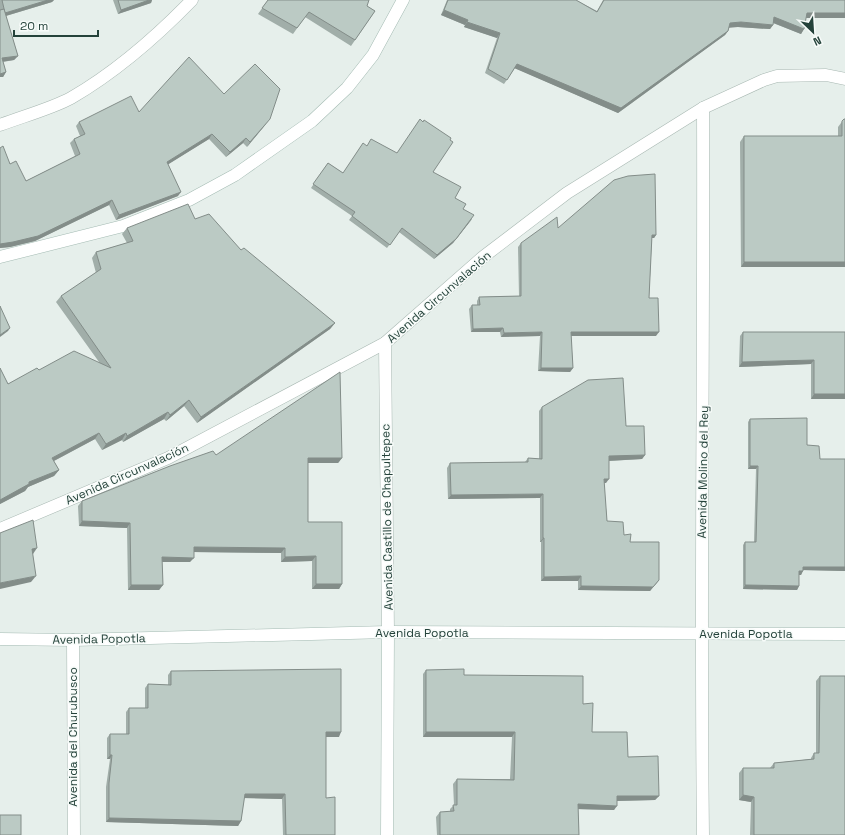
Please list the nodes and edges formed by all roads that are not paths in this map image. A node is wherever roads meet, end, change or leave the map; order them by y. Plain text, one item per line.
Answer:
1 (192, 0) edge
2 (403, 0) edge
3 (845, 79) edge
4 (703, 108) junction
5 (0, 126) edge
6 (0, 257) edge
7 (385, 343) junction
8 (0, 529) edge
9 (388, 632) junction
10 (700, 634) junction
11 (845, 634) edge
12 (0, 639) edge
13 (73, 640) junction
14 (74, 835) edge
15 (387, 835) edge
16 (702, 835) edge

1 - 5 street
2 - 6 street
3 - 4 street, Avenida Circunvalación
4 - 7 street, Avenida Circunvalación
4 - 10 street, Avenida Molino del Rey
7 - 8 street, Avenida Circunvalación
7 - 9 street, Avenida Castillo de Chapultepec
9 - 10 street, Avenida Popotla
9 - 13 street, Avenida Popotla
9 - 15 street, Avenida Castillo de Chapultepec
10 - 11 street, Avenida Popotla
10 - 16 street, Avenida Molino del Rey
12 - 13 street, Avenida Popotla
13 - 14 street, Avenida del Churubusco

